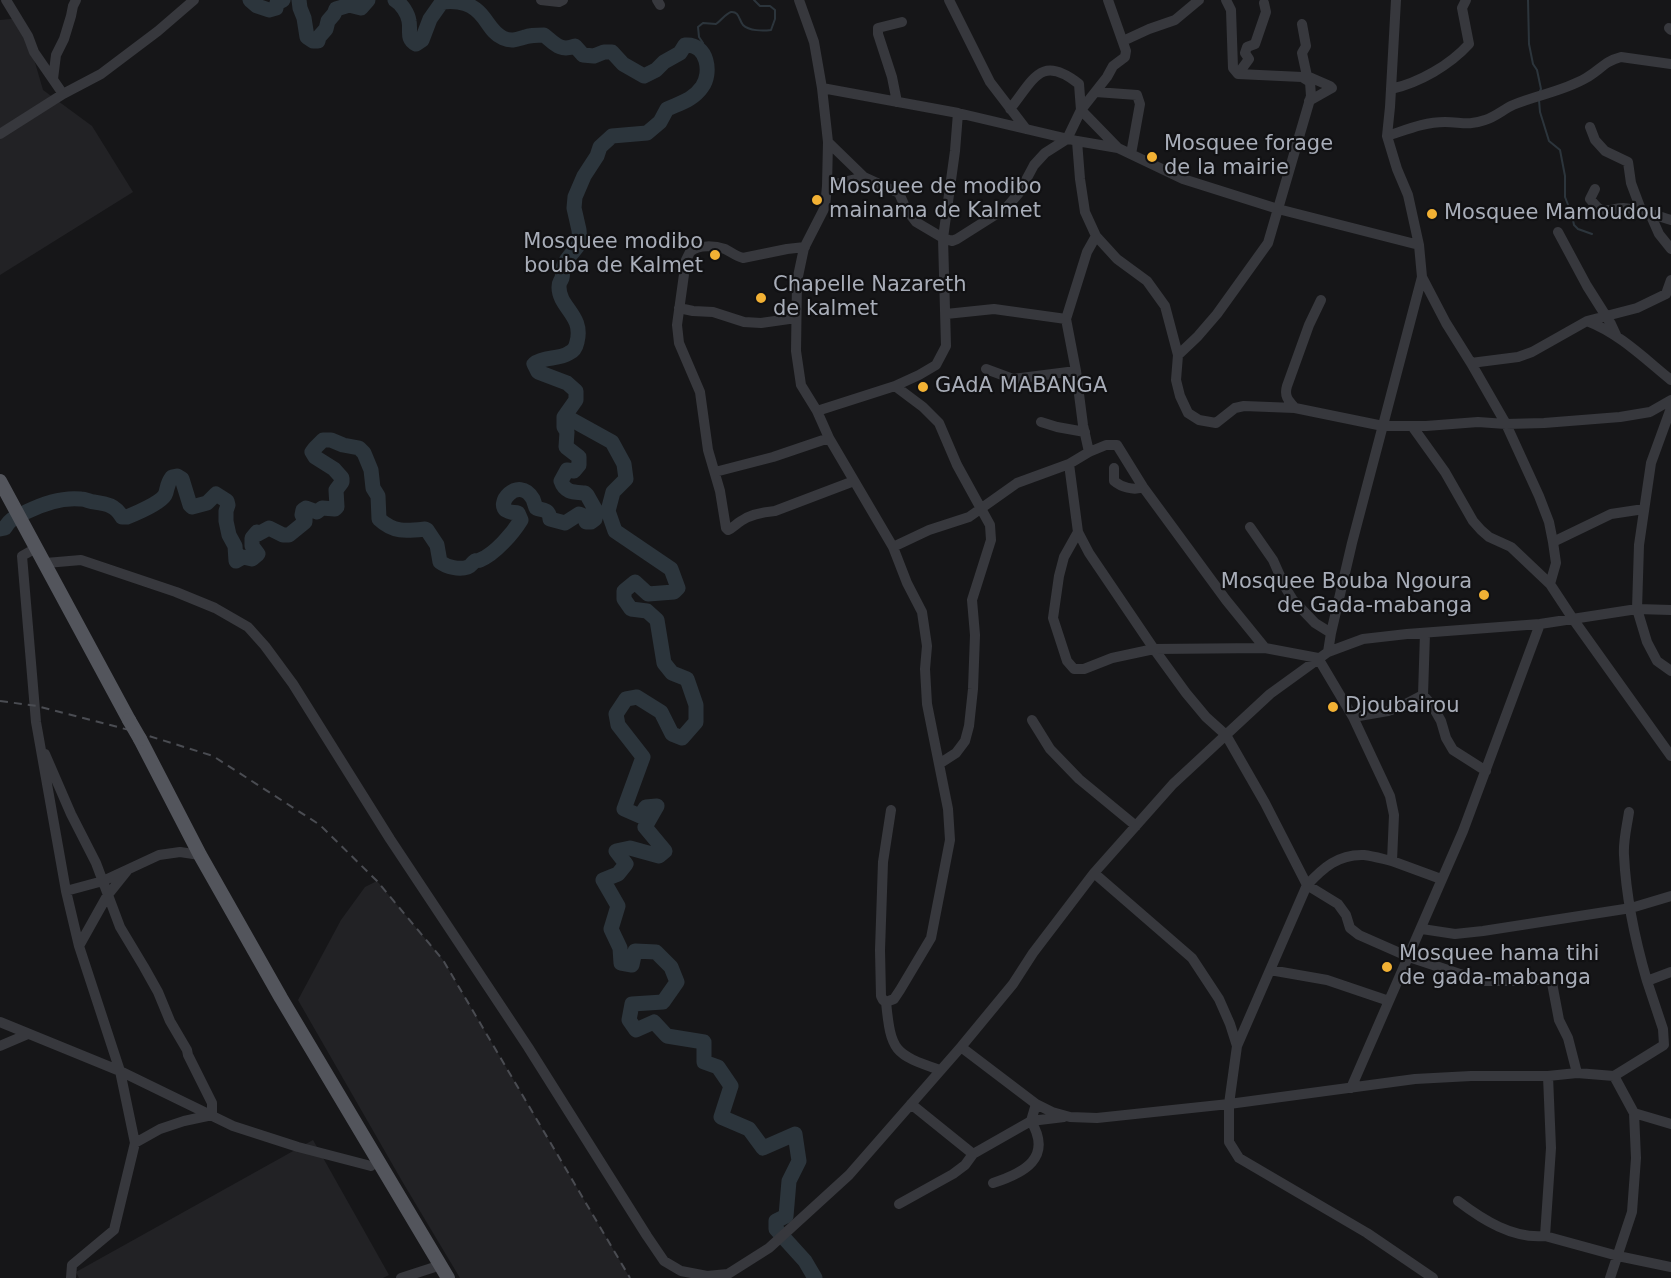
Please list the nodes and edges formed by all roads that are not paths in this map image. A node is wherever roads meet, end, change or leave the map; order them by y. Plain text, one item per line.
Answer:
1 (6, 0) edge
2 (76, 0) edge
3 (194, 0) edge
4 (541, 0) edge
5 (563, 0) edge
6 (799, 0) edge
7 (949, 0) edge
8 (1108, 0) edge
9 (1199, 0) edge
10 (1226, 0) edge
11 (1396, 0) edge
12 (1467, 0) edge
13 (1264, 3) dead end
14 (902, 22) dead end
15 (1302, 24) dead end
16 (1123, 41) junction
17 (1671, 64) edge
18 (1238, 74) junction
19 (53, 80) junction
20 (822, 88) junction
21 (1391, 88) junction
22 (1096, 92) junction
23 (63, 94) junction
24 (1309, 101) junction
25 (897, 102) junction
26 (1010, 109) junction
27 (1081, 110) junction
28 (958, 113) junction
29 (1590, 127) dead end
30 (1026, 129) junction
31 (0, 134) edge
32 (1387, 136) junction
33 (1072, 140) junction
34 (828, 142) junction
35 (1118, 148) junction
36 (1131, 153) junction
37 (864, 177) junction
38 (827, 186) junction
39 (1595, 189) dead end
40 (1278, 209) junction
41 (1643, 211) junction
42 (1671, 220) edge
43 (1558, 232) dead end
44 (1096, 236) junction
45 (943, 238) junction
46 (1419, 245) junction
47 (805, 248) junction
48 (1671, 249) edge
49 (1422, 277) junction
50 (1671, 280) edge
51 (1321, 300) dead end
52 (679, 308) junction
53 (946, 314) junction
54 (1606, 315) junction
55 (796, 318) junction
56 (1066, 319) junction
57 (1587, 321) junction
58 (1617, 337) junction
59 (1178, 355) junction
60 (1471, 363) junction
61 (986, 369) dead end
62 (1076, 371) junction
63 (1671, 380) edge
64 (895, 386) junction
65 (1671, 400) edge
66 (1295, 408) junction
67 (1671, 408) edge
68 (816, 411) junction
69 (1041, 422) dead end
70 (1506, 424) junction
71 (1383, 426) junction
72 (1412, 426) junction
73 (1085, 432) junction
74 (829, 438) junction
75 (1089, 452) junction
76 (1069, 464) junction
77 (1114, 468) dead end
78 (715, 472) junction
79 (854, 481) junction
80 (1, 483) edge
81 (1143, 487) junction
82 (1644, 509) junction
83 (981, 510) junction
84 (1250, 527) dead end
85 (1078, 532) junction
86 (1553, 542) junction
87 (34, 544) junction
88 (893, 547) junction
89 (46, 563) junction
90 (1550, 584) junction
91 (1637, 609) junction
92 (1671, 610) edge
93 (1573, 619) junction
94 (1540, 624) junction
95 (1331, 633) junction
96 (1425, 633) junction
97 (1265, 648) junction
98 (1154, 649) junction
99 (1323, 655) junction
100 (1671, 671) edge
101 (1423, 695) junction
102 (1353, 717) junction
103 (1032, 720) dead end
104 (1226, 735) junction
105 (39, 740) junction
106 (1671, 756) edge
107 (939, 764) junction
108 (1485, 771) junction
109 (891, 810) dead end
110 (1629, 812) dead end
111 (1136, 826) junction
112 (200, 855) junction
113 (1392, 861) junction
114 (128, 870) junction
115 (1094, 873) junction
116 (1441, 879) junction
117 (103, 881) junction
118 (1307, 885) junction
119 (66, 891) junction
120 (107, 896) junction
121 (1671, 896) edge
122 (1631, 908) junction
123 (1422, 929) junction
124 (79, 946) junction
125 (1409, 957) junction
126 (1270, 970) junction
127 (1671, 972) edge
128 (1647, 981) junction
129 (1389, 1001) junction
130 (886, 1002) junction
131 (0, 1022) edge
132 (28, 1034) junction
133 (1668, 1042) edge
134 (0, 1046) edge
135 (1237, 1046) junction
136 (961, 1047) junction
137 (940, 1070) junction
138 (120, 1071) junction
139 (1577, 1073) junction
140 (1548, 1076) junction
141 (1614, 1076) junction
142 (1351, 1088) junction
143 (911, 1104) junction
144 (1036, 1104) junction
145 (1228, 1104) junction
146 (1634, 1113) junction
147 (212, 1115) junction
148 (1070, 1117) junction
149 (1031, 1120) junction
150 (1671, 1124) edge
151 (135, 1143) junction
152 (973, 1154) junction
153 (371, 1166) dead end
154 (993, 1183) dead end
155 (1458, 1201) dead end
156 (899, 1204) dead end
157 (1545, 1236) junction
158 (1618, 1256) junction
159 (441, 1265) junction
160 (1671, 1268) edge
161 (729, 1276) edge
162 (71, 1278) edge
163 (400, 1278) edge
164 (448, 1278) edge
165 (1433, 1278) edge
166 (1610, 1278) edge

1 - 19 street
2 - 19 street
3 - 23 street
4 - 5 street
6 - 20 street
7 - 26 street
8 - 16 street
9 - 16 street
10 - 18 street
11 - 21 street
12 - 21 street
13 - 18 street
14 - 25 street
15 - 24 street
16 - 22 street
17 - 32 street
18 - 24 street
19 - 23 street
20 - 25 street
20 - 34 street
21 - 32 street
22 - 27 street
22 - 36 street
23 - 31 street
24 - 40 street
25 - 28 street
26 - 27 street
26 - 30 street
27 - 33 street
27 - 35 street
28 - 30 street
28 - 45 street
29 - 41 street
30 - 33 street
32 - 46 street
33 - 35 street
33 - 44 street
33 - 45 street
34 - 37 street
34 - 38 street
35 - 36 street
36 - 40 street
37 - 38 street
37 - 45 street
38 - 47 street
39 - 41 street
40 - 46 street
40 - 59 street
41 - 42 street
41 - 48 street
43 - 54 street
44 - 56 street
44 - 59 street
45 - 53 street
46 - 49 street
47 - 52 street
47 - 55 street
49 - 60 street
49 - 71 street
50 - 54 street
51 - 66 street
52 - 55 street
52 - 78 street
53 - 56 street
53 - 64 street
54 - 57 street
54 - 58 street
55 - 68 street
56 - 62 street
57 - 58 street
57 - 60 street
58 - 63 street
59 - 66 street
60 - 70 street
61 - 62 street
62 - 73 street
64 - 68 street
64 - 83 street
65 - 70 street
66 - 71 street
67 - 82 street
68 - 74 street
69 - 73 street
70 - 72 street
70 - 86 street
71 - 72 street
71 - 95 street
72 - 90 street
73 - 75 street
74 - 78 street
74 - 79 street
75 - 76 street
75 - 81 street
76 - 83 street
76 - 85 street
77 - 81 street
78 - 79 street
79 - 88 street
80 - 87 main road
81 - 97 street
82 - 86 street
82 - 91 street
83 - 88 street
83 - 107 street
84 - 95 street
85 - 98 street
85 - 98 street
86 - 90 street
87 - 89 main road
87 - 105 street
88 - 107 street
89 - 112 main road, bridge
89 - 161 street
90 - 93 street
91 - 92 street
91 - 93 street
91 - 100 street
93 - 94 street
93 - 106 street
94 - 96 street
94 - 108 street
95 - 99 street
96 - 99 street
96 - 101 street
97 - 98 street
97 - 99 street
98 - 104 street
99 - 102 street
99 - 104 street
101 - 102 street
101 - 108 street
102 - 113 street
103 - 111 street
104 - 111 street
104 - 118 street
105 - 117 street
105 - 119 street
107 - 130 street
108 - 116 street
109 - 130 street
110 - 122 street
111 - 115 street
112 - 114 street
112 - 159 main road
113 - 116 street
113 - 118 street
114 - 117 street
114 - 120 street
115 - 135 street
115 - 136 street
116 - 123 street
117 - 119 street
117 - 120 street
118 - 125 street
118 - 126 street
119 - 124 street
120 - 124 street
120 - 147 street
121 - 122 street
122 - 123 street
122 - 128 street
123 - 125 street
124 - 138 street
125 - 129 street
125 - 139 street
126 - 129 street
126 - 135 street
127 - 128 street
128 - 133 street
129 - 142 street
130 - 137 street
131 - 132 street
132 - 134 street
132 - 138 street
133 - 141 street
135 - 145 street
136 - 137 street
136 - 144 street
137 - 143 street
138 - 147 street
138 - 151 street
139 - 140 street
139 - 141 street
140 - 142 street
140 - 157 street
141 - 146 street
142 - 145 street
143 - 152 street
143 - 161 street
144 - 148 street
144 - 149 street
145 - 148 street
145 - 165 street
146 - 150 street
146 - 158 street
147 - 151 street
147 - 153 street
148 - 149 street
149 - 152 street
149 - 154 street
151 - 162 street
152 - 156 street
155 - 157 street
157 - 158 street
158 - 160 street
158 - 166 street
159 - 163 street
159 - 164 main road

